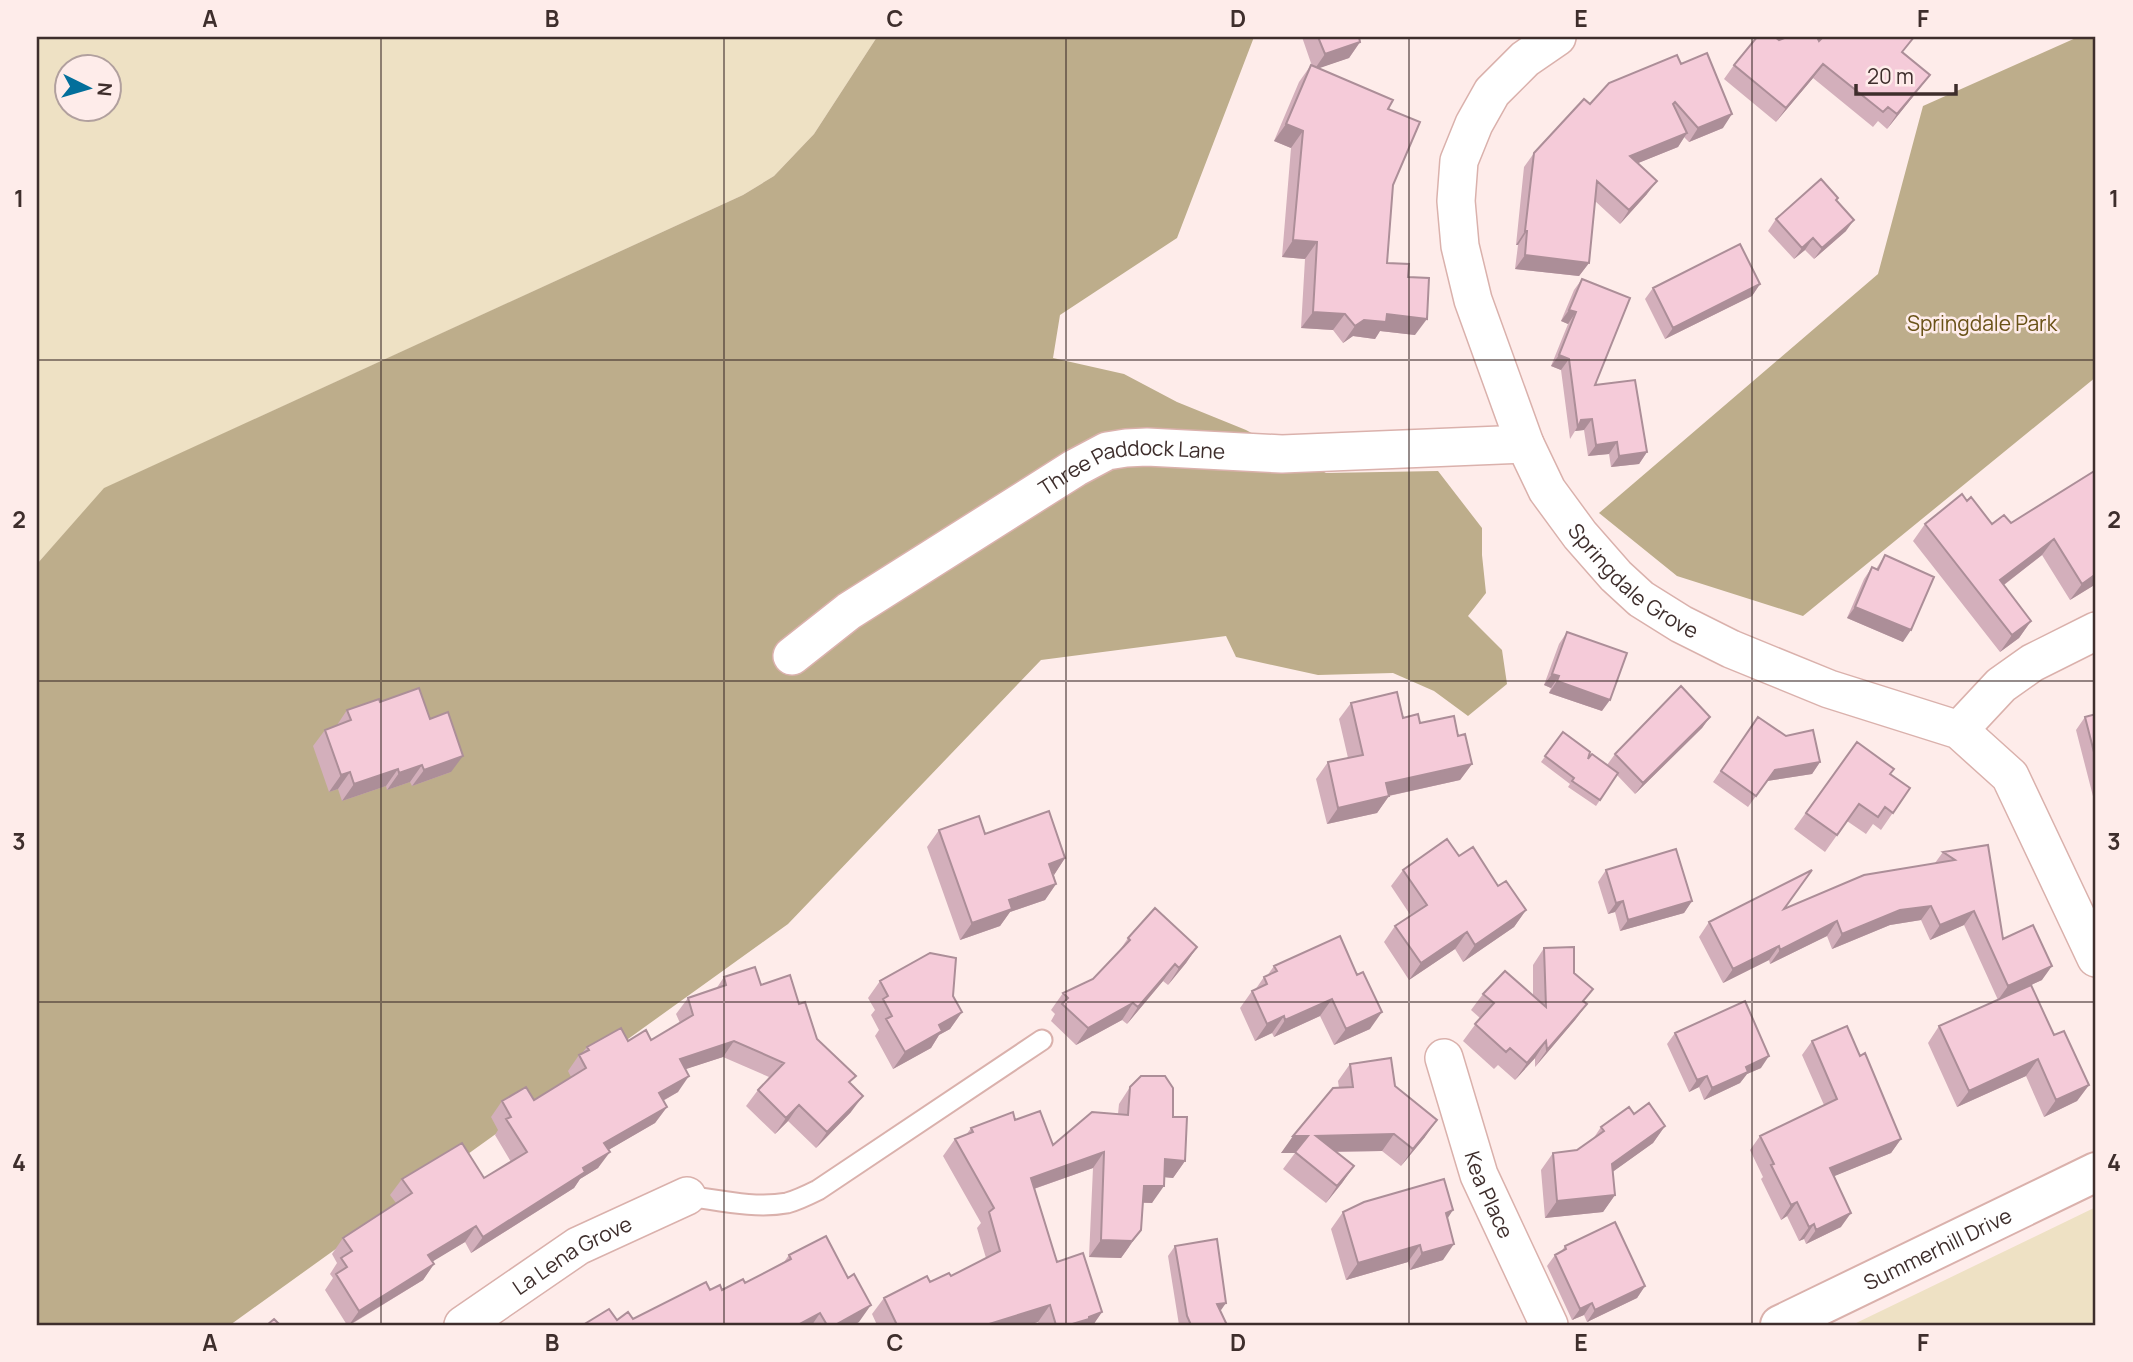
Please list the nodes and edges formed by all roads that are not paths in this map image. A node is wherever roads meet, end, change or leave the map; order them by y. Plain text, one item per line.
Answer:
1 (1557, 37) edge
2 (1525, 444) junction
3 (2096, 631) edge
4 (792, 656) dead end
5 (1959, 730) junction
6 (2096, 958) edge
7 (1042, 1040) dead end
8 (1444, 1058) dead end
9 (2096, 1172) edge
10 (687, 1196) joint
11 (463, 1325) edge
12 (1549, 1325) edge
13 (1780, 1325) edge

1 - 2 street, Springdale Grove
2 - 4 street, Three Paddock Lane
2 - 5 street, Springdale Grove
3 - 5 street
5 - 6 street, Springdale Grove
7 - 10 lane
8 - 12 street, Kea Place
9 - 13 main road, Summerhill Drive
10 - 11 street, La Lena Grove

